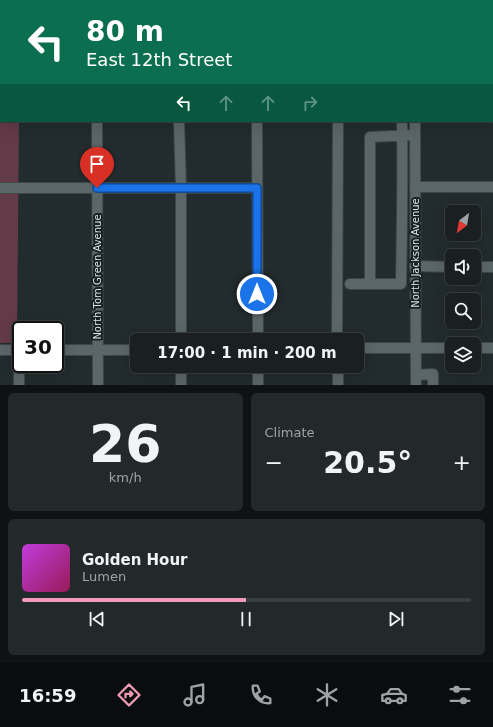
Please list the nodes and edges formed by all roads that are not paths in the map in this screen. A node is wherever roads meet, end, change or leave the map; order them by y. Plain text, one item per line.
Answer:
1 (96, 122) edge
2 (179, 122) edge
3 (257, 122) edge
4 (338, 122) edge
5 (402, 122) edge
6 (415, 122) edge
7 (415, 135) junction
8 (402, 136) junction
9 (415, 187) junction
10 (493, 187) edge
11 (0, 188) edge
12 (97, 188) junction
13 (181, 188) junction
14 (257, 188) junction
15 (402, 210) junction
16 (415, 210) junction
17 (415, 266) junction
18 (445, 267) edge
19 (481, 267) edge
20 (493, 267) edge
21 (415, 281) junction
22 (350, 284) dead end
23 (370, 284) junction
24 (401, 284) junction
25 (181, 333) edge
26 (258, 333) edge
27 (337, 333) edge
28 (364, 348) edge
29 (416, 348) junction
30 (445, 348) edge
31 (481, 348) edge
32 (493, 348) edge
33 (0, 350) edge
34 (12, 350) edge
35 (64, 350) edge
36 (97, 350) junction
37 (130, 350) edge
38 (19, 373) edge
39 (181, 373) edge
40 (258, 373) edge
41 (338, 373) edge
42 (416, 380) edge
43 (19, 385) edge
44 (98, 385) edge
45 (181, 385) edge
46 (258, 385) edge
47 (338, 385) edge
48 (433, 385) edge

1 - 12 street, North Tom Green Avenue
2 - 13 street
3 - 14 street
4 - 27 street
5 - 8 street
6 - 7 street, North Jackson Avenue
7 - 8 street
7 - 9 street, North Jackson Avenue
8 - 15 street
8 - 23 street
9 - 10 street
9 - 16 street, North Jackson Avenue
11 - 12 street
12 - 13 street
12 - 36 street, North Tom Green Avenue
13 - 14 street
13 - 25 street
14 - 26 street
15 - 16 street
15 - 24 street
16 - 17 street, North Jackson Avenue
17 - 18 street
17 - 21 street, North Jackson Avenue
19 - 20 street
21 - 24 street
21 - 29 street, North Jackson Avenue
22 - 23 street
23 - 24 street
28 - 29 street
29 - 30 street
29 - 42 street, North Jackson Avenue
31 - 32 street
33 - 34 street
35 - 36 street
36 - 37 street
36 - 44 street, North Tom Green Avenue
38 - 43 street
39 - 45 street
40 - 46 street
41 - 47 street
42 - 48 street

